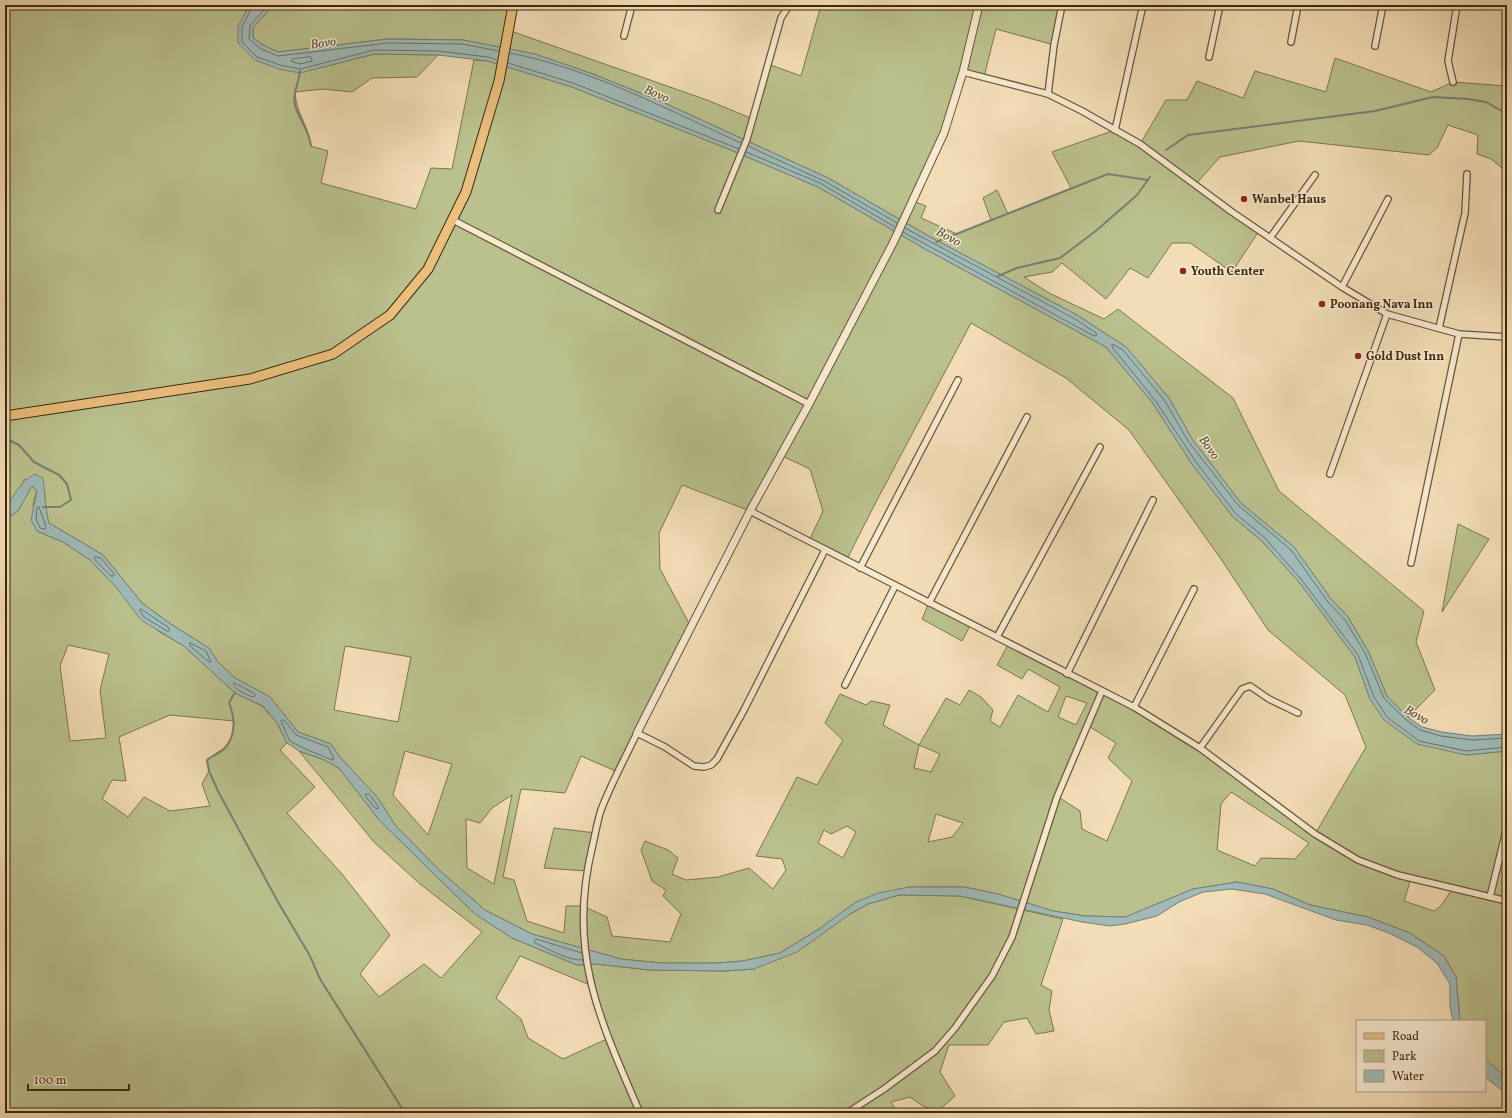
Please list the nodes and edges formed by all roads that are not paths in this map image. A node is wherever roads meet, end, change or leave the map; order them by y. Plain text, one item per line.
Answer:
1 (513, 5) edge
2 (632, 5) edge
3 (789, 5) edge
4 (979, 5) edge
5 (1062, 5) edge
6 (1143, 5) edge
7 (1220, 5) edge
8 (1298, 5) edge
9 (1383, 5) edge
10 (1457, 5) edge
11 (624, 36) dead end
12 (1291, 42) dead end
13 (1375, 46) dead end
14 (1209, 57) dead end
15 (963, 72) junction
16 (1454, 82) dead end
17 (1048, 94) junction
18 (1115, 130) junction
19 (1467, 174) dead end
20 (1315, 175) dead end
21 (1388, 199) dead end
22 (718, 210) dead end
23 (453, 220) junction
24 (1270, 238) junction
25 (1342, 287) junction
26 (1387, 314) junction
27 (1439, 328) junction
28 (1459, 334) junction
29 (1507, 337) edge
30 (958, 380) dead end
31 (809, 404) junction
32 (5, 416) edge
33 (1027, 417) dead end
34 (1100, 447) dead end
35 (1330, 474) dead end
36 (1153, 500) dead end
37 (750, 511) junction
38 (825, 550) junction
39 (1411, 563) dead end
40 (860, 568) junction
41 (895, 586) junction
42 (1194, 589) dead end
43 (929, 603) junction
44 (997, 637) junction
45 (1067, 674) junction
46 (845, 685) dead end
47 (1102, 691) junction
48 (1134, 707) junction
49 (1298, 713) dead end
50 (637, 733) junction
51 (1200, 748) junction
52 (1507, 827) edge
53 (1490, 897) junction
54 (1507, 901) edge
55 (640, 1113) edge
56 (847, 1113) edge

1 - 23 main road
2 - 11 street
3 - 22 street
4 - 15 street
5 - 17 street
6 - 18 street
7 - 14 street
8 - 12 street
9 - 13 street
10 - 16 street
15 - 17 street
15 - 31 street
17 - 18 street
18 - 24 street
19 - 27 street
20 - 24 street
21 - 25 street
23 - 31 street
23 - 32 main road
24 - 25 street
25 - 26 street
26 - 27 street
26 - 35 street
27 - 28 street
28 - 29 street
28 - 39 street
30 - 40 street
31 - 37 street
33 - 43 street
34 - 44 street
36 - 45 street
37 - 38 street
37 - 50 street
38 - 40 street
38 - 50 street
40 - 41 street
41 - 43 street
41 - 46 street
42 - 48 street
43 - 44 street
44 - 45 street
45 - 47 street
47 - 48 street
47 - 56 street
48 - 51 street
49 - 51 street
50 - 55 street
51 - 53 street
52 - 53 street
53 - 54 street

